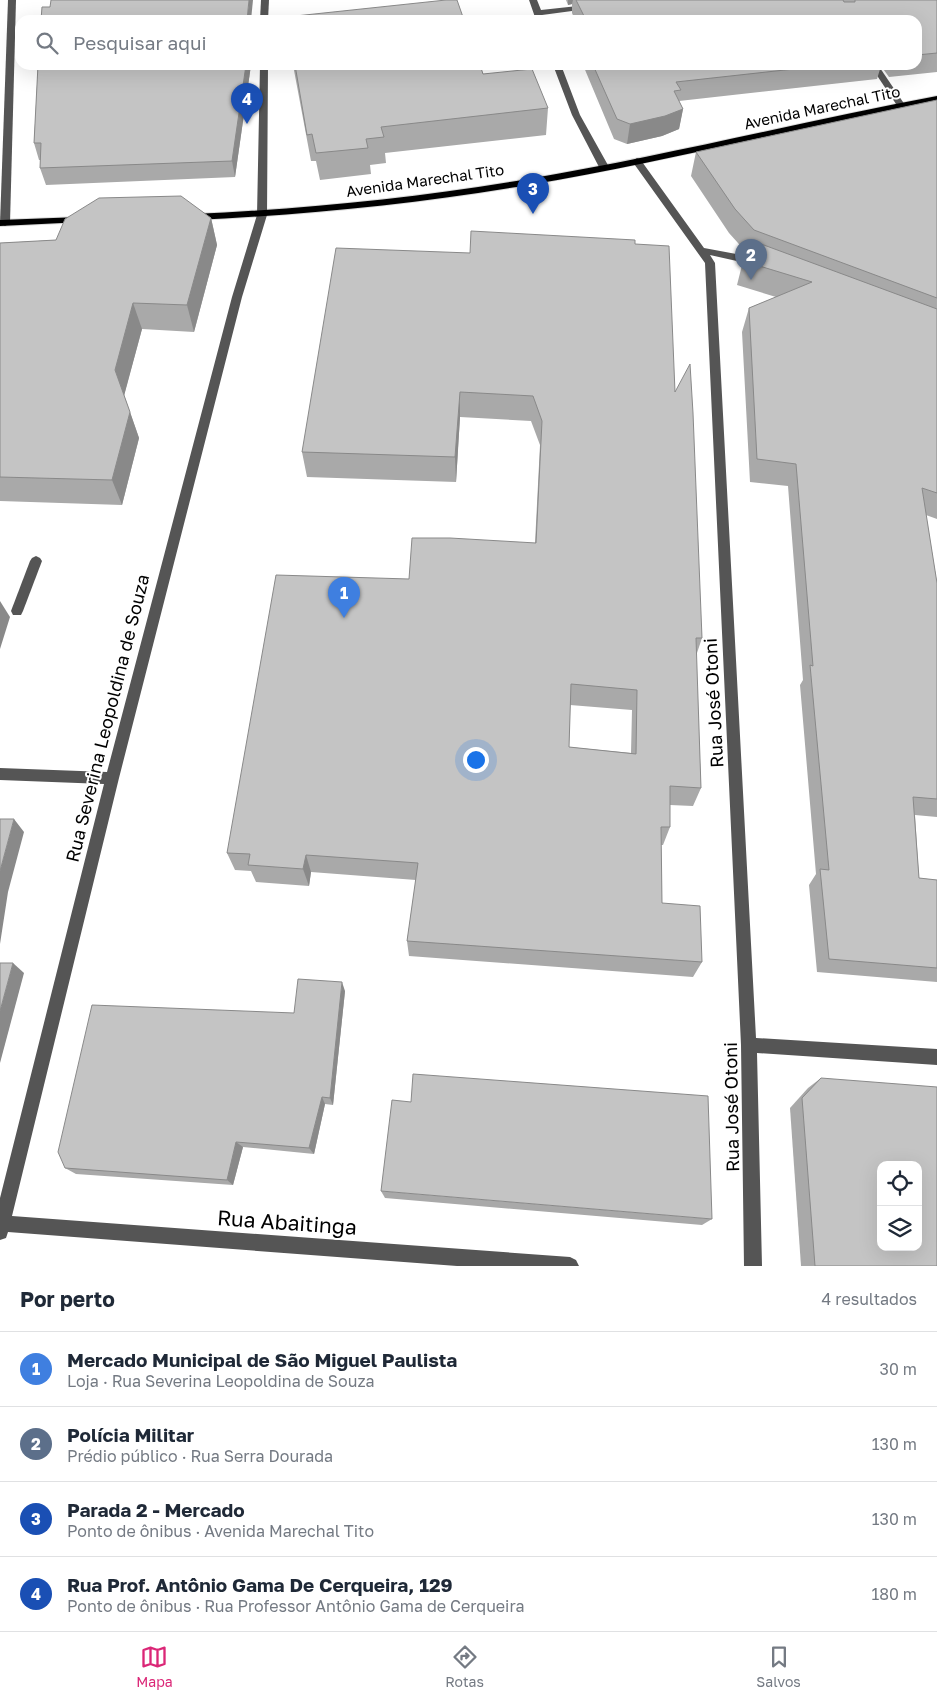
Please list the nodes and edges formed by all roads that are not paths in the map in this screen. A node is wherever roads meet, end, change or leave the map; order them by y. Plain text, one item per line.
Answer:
1 (12, 0) edge
2 (265, 0) edge
3 (533, 0) edge
4 (594, 6) edge
5 (264, 15) edge
6 (539, 15) edge
7 (544, 15) edge
8 (264, 70) edge
9 (559, 70) edge
10 (877, 70) edge
11 (937, 99) edge
12 (901, 105) junction
13 (637, 161) junction
14 (604, 167) junction
15 (262, 215) junction
16 (183, 217) edge
17 (94, 220) edge
18 (3, 223) edge
19 (703, 251) junction
20 (766, 266) edge
21 (36, 561) dead end
22 (17, 611) dead end
23 (0, 774) edge
24 (112, 778) junction
25 (749, 1045) junction
26 (937, 1057) edge
27 (1, 1226) edge
28 (570, 1266) edge
29 (754, 1266) edge

1 - 18 street
2 - 5 street
3 - 6 street
4 - 7 street
8 - 15 street, Rua Severina Leopoldina de Souza
9 - 14 street
10 - 12 street
11 - 12 main road, Avenida Marechal Tito
12 - 13 main road, Avenida Marechal Tito
13 - 14 main road, Avenida Marechal Tito
13 - 19 street, Rua José Otoni
14 - 15 main road, Avenida Marechal Tito
15 - 16 main road, Avenida Marechal Tito
15 - 24 street, Rua Severina Leopoldina de Souza
17 - 18 main road
19 - 20 street
19 - 25 street, Rua José Otoni
21 - 22 street
23 - 24 street
24 - 27 street, Rua Severina Leopoldina de Souza
25 - 26 street
25 - 29 street, Rua José Otoni
27 - 28 street, Rua Abaitinga

